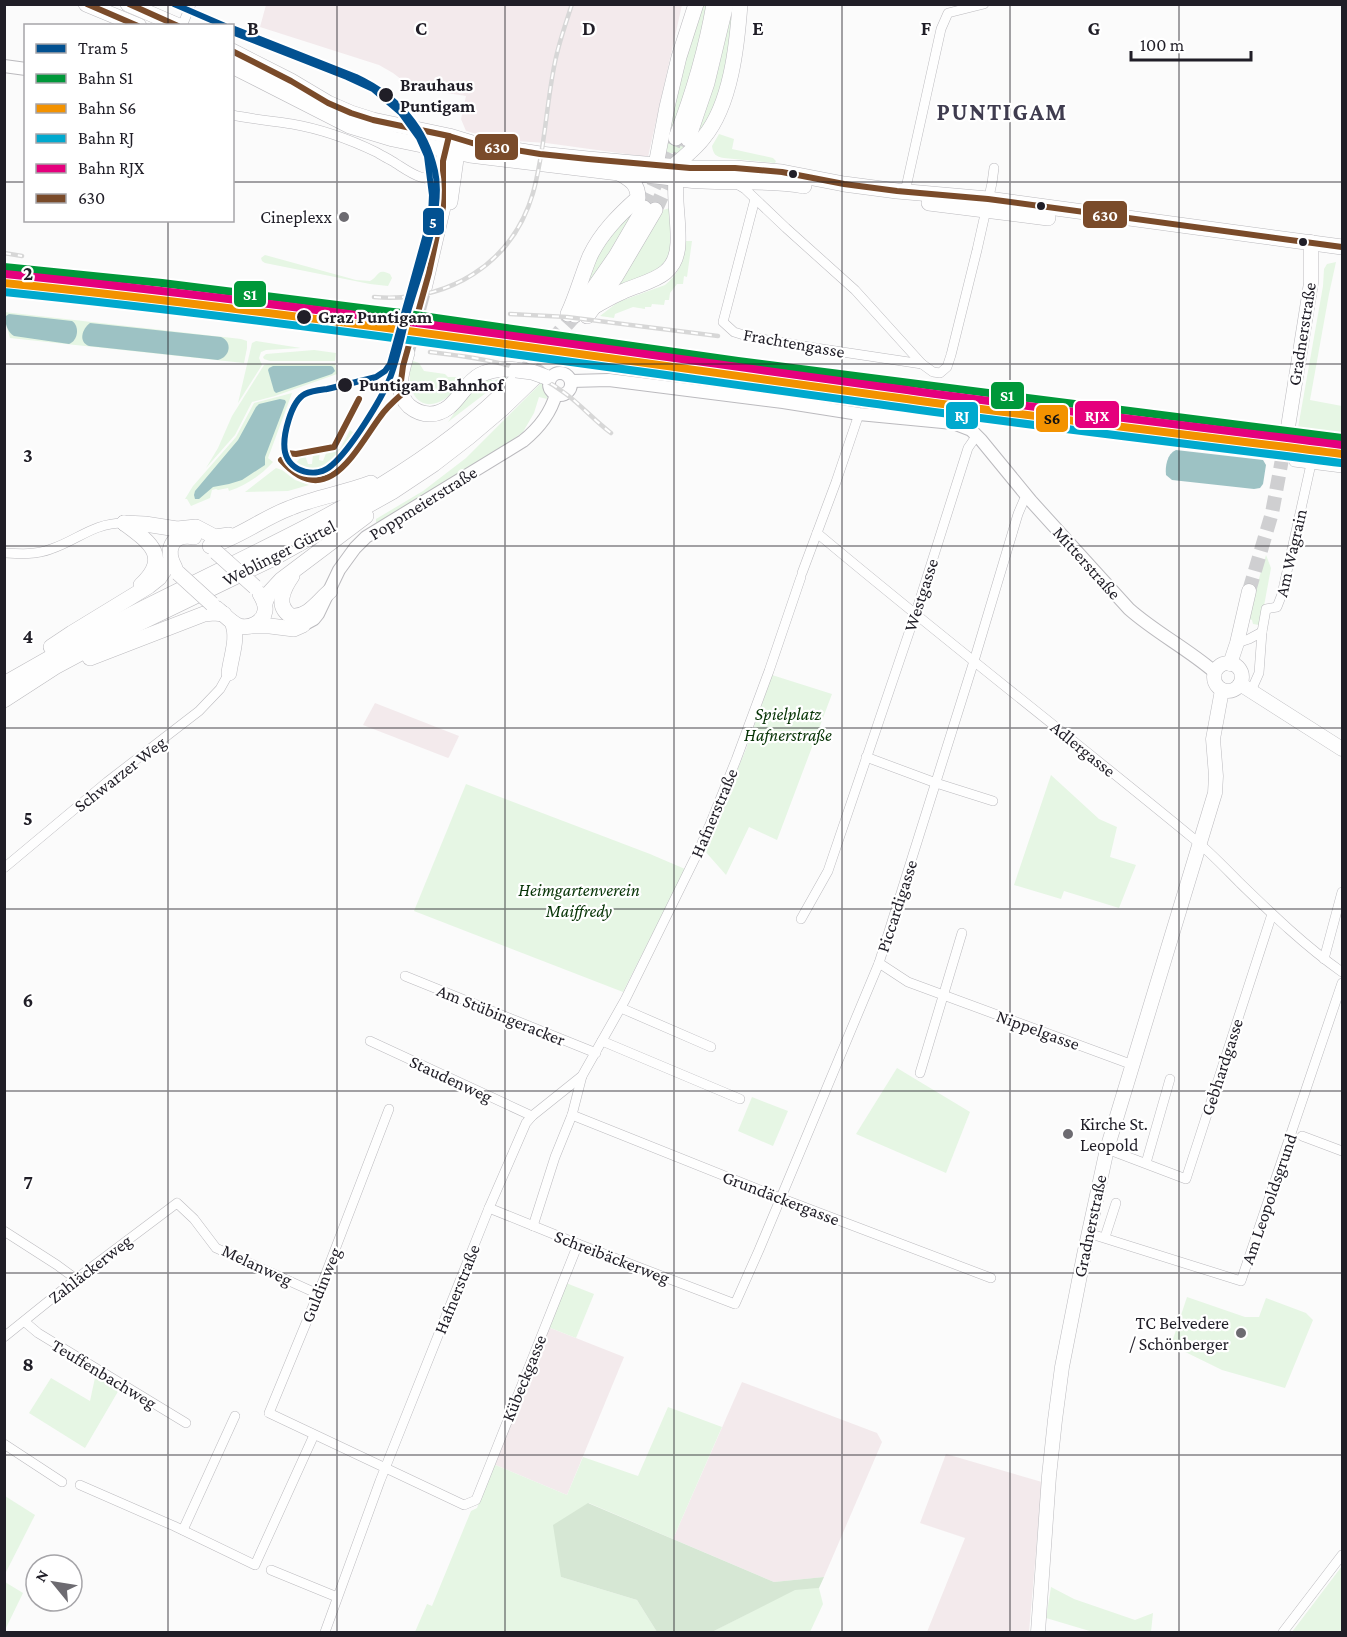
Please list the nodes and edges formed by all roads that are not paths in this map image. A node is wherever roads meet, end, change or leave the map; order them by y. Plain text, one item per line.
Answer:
1 (86, 4) edge
2 (128, 4) edge
3 (191, 4) edge
4 (696, 4) edge
5 (714, 4) edge
6 (726, 4) edge
7 (740, 4) edge
8 (984, 4) edge
9 (135, 24) edge
10 (176, 24) edge
11 (182, 24) edge
12 (234, 52) edge
13 (4, 66) edge
14 (234, 67) edge
15 (24, 69) edge
16 (694, 107) junction
17 (234, 115) edge
18 (704, 137) junction
19 (682, 138) tunnel mouth
20 (450, 146) junction
21 (994, 168) dead end
22 (664, 172) junction
23 (619, 173) junction
24 (442, 174) junction
25 (734, 175) junction
26 (905, 192) junction
27 (755, 199) junction
28 (646, 205) junction
29 (987, 205) junction
30 (1311, 246) junction
31 (1342, 247) edge
32 (1342, 256) edge
33 (429, 273) junction
34 (424, 289) tunnel mouth
35 (581, 313) junction
36 (407, 353) tunnel mouth
37 (922, 364) junction
38 (533, 376) junction
39 (570, 381) junction
40 (556, 394) junction
41 (859, 414) junction
42 (1288, 427) tunnel mouth
43 (977, 435) junction
44 (423, 459) junction
45 (1294, 462) dead end
46 (1311, 464) junction
47 (1342, 468) edge
48 (392, 492) junction
49 (1027, 497) junction
50 (124, 523) junction
51 (243, 531) junction
52 (817, 533) junction
53 (213, 549) junction
54 (4, 553) edge
55 (174, 559) junction
56 (295, 571) junction
57 (330, 591) junction
58 (1249, 591) tunnel mouth
59 (128, 598) junction
60 (265, 606) junction
61 (222, 614) junction
62 (915, 615) junction
63 (303, 625) junction
64 (250, 626) junction
65 (1262, 632) junction
66 (1237, 643) junction
67 (974, 661) junction
68 (1230, 664) junction
69 (1215, 671) junction
70 (229, 673) junction
71 (4, 682) edge
72 (27, 686) junction
73 (1246, 687) junction
74 (1222, 690) junction
75 (4, 700) edge
76 (1342, 749) edge
77 (866, 757) junction
78 (936, 783) junction
79 (993, 801) dead end
80 (1199, 844) junction
81 (4, 868) edge
82 (1342, 892) edge
83 (1272, 914) junction
84 (801, 919) dead end
85 (962, 933) dead end
86 (1324, 959) junction
87 (879, 963) junction
88 (1342, 972) edge
89 (405, 976) dead end
90 (1342, 983) edge
91 (943, 995) junction
92 (621, 1008) junction
93 (370, 1041) dead end
94 (602, 1041) junction
95 (711, 1047) dead end
96 (596, 1053) junction
97 (1132, 1065) junction
98 (920, 1073) dead end
99 (582, 1076) junction
100 (1170, 1079) dead end
101 (740, 1099) dead end
102 (389, 1109) dead end
103 (572, 1114) junction
104 (532, 1116) junction
105 (1302, 1136) dead end
106 (1107, 1149) junction
107 (1342, 1151) edge
108 (1146, 1163) junction
109 (780, 1198) junction
110 (177, 1203) joint
111 (1116, 1203) dead end
112 (489, 1208) junction
113 (533, 1226) junction
114 (4, 1231) edge
115 (1088, 1233) junction
116 (1105, 1238) junction
117 (578, 1244) junction
118 (991, 1278) dead end
119 (76, 1279) junction
120 (318, 1294) junction
121 (735, 1304) joint
122 (25, 1322) junction
123 (4, 1336) edge
124 (235, 1416) dead end
125 (186, 1424) dead end
126 (315, 1435) junction
127 (4, 1444) edge
128 (386, 1468) junction
129 (62, 1482) dead end
130 (80, 1485) dead end
131 (464, 1505) joint
132 (183, 1530) junction
133 (1342, 1555) edge
134 (271, 1570) dead end
135 (337, 1597) junction
136 (325, 1632) edge
137 (1038, 1632) edge
138 (1283, 1632) edge

1 - 9 main road
2 - 10 main road
3 - 11 street
4 - 22 main road
5 - 16 main road
6 - 16 main road
7 - 18 main road
8 - 26 street
12 - 20 main road
13 - 15 street
14 - 20 main road
16 - 19 main road
17 - 24 street
18 - 22 main road
18 - 25 main road
20 - 22 main road
20 - 23 main road
20 - 24 main road
20 - 33 main road
21 - 29 street
22 - 23 main road
22 - 25 main road
22 - 25 main road
22 - 28 main road
22 - 35 main road
23 - 28 main road
24 - 33 main road
25 - 26 main road
25 - 27 street
25 - 29 main road
26 - 29 main road
27 - 37 street
27 - 37 street, Frachtengasse
28 - 35 main road
28 - 35 main road
28 - 35 main road
29 - 30 main road
29 - 37 street
30 - 31 main road
30 - 32 main road
30 - 42 main road, Gradnerstraße
33 - 34 main road
36 - 38 main road
38 - 39 street
38 - 40 street
38 - 44 main road, Weblinger Gürtel
38 - 48 main road, Weblinger Gürtel
39 - 40 street, Poppmeierstraße
39 - 41 street
40 - 57 street, Poppmeierstraße
41 - 43 street
41 - 52 street, Hafnerstraße
43 - 49 street, Mitterstraße
43 - 62 street, Westgasse
44 - 51 main road
44 - 71 main road, Weblinger Gürtel
45 - 46 street
46 - 47 street
46 - 65 street, Am Wagrain
48 - 56 main road
48 - 72 main road, Weblinger Gürtel
49 - 67 street, Piccardigasse
49 - 69 street, Mitterstraße
50 - 51 main road
50 - 54 street
50 - 55 main road
50 - 59 main road
51 - 53 main road
52 - 62 street, Adlergasse
52 - 92 street, Hafnerstraße
53 - 55 main road
53 - 60 main road, bridge
55 - 59 main road
55 - 61 main road, bridge
56 - 57 main road
56 - 60 main road
57 - 63 street, Poppmeierstraße
58 - 66 main road
59 - 71 main road
60 - 63 main road
60 - 64 main road
61 - 64 main road
61 - 70 main road
61 - 72 main road
62 - 67 street, Adlergasse
62 - 77 street, Westgasse
63 - 64 main road
64 - 70 main road
65 - 66 street
65 - 73 street, Am Wagrain
66 - 68 main road
67 - 78 street, Piccardigasse
67 - 80 street, Adlergasse
68 - 69 main road
68 - 73 main road
69 - 74 main road
70 - 81 street, Schwarzer Weg
72 - 75 main road, Weblinger Gürtel
73 - 74 main road
73 - 76 main road
74 - 80 main road, Gradnerstraße
77 - 78 street
77 - 84 street, Westgasse
78 - 79 street
78 - 87 street, Piccardigasse
80 - 83 street, Adlergasse
80 - 97 main road, Gradnerstraße
82 - 86 street
83 - 86 street, Adlergasse
83 - 108 street, Gebhardgasse
85 - 91 street
86 - 88 street, Adlergasse
87 - 91 street, Nippelgasse
87 - 109 street, Piccardigasse
89 - 96 street, Am Stübingeracker
90 - 116 street, Am Leopoldsgrund
91 - 97 street, Nippelgasse
91 - 98 street
92 - 94 street, Hafnerstraße
92 - 95 street
93 - 104 street, Staudenweg
94 - 96 street, Hafnerstraße
94 - 101 street
96 - 99 street, Hafnerstraße
97 - 106 main road, Gradnerstraße
99 - 103 street
99 - 104 street, Hafnerstraße
100 - 108 street
102 - 120 street, Guldinweg
103 - 109 street, Grundäckergasse
103 - 113 street
104 - 112 street, Hafnerstraße
105 - 107 street
106 - 108 street, Gebhardgasse
106 - 115 main road, Gradnerstraße
109 - 118 street, Grundäckergasse
109 - 121 street, Piccardigasse
110 - 119 street, Zahläckerweg
110 - 120 street, Melanweg
111 - 116 street
112 - 113 street, Schreibäckerweg
112 - 128 street, Hafnerstraße
113 - 117 street, Schreibäckerweg
114 - 119 street
115 - 116 street, Am Leopoldsgrund
115 - 137 main road, Gradnerstraße
117 - 121 street, Schreibäckerweg
117 - 131 street, Kübeckgasse
119 - 122 street, Zahläckerweg
120 - 126 street, Guldinweg
122 - 123 street, Zahläckerweg
122 - 125 street, Teuffenbachweg
124 - 132 street
126 - 128 street, Guldinweg
126 - 132 street
127 - 129 street
128 - 131 street, Guldinweg
128 - 135 street, Hafnerstraße
130 - 132 street
133 - 138 street
134 - 135 street
135 - 136 street, Hafnerstraße

